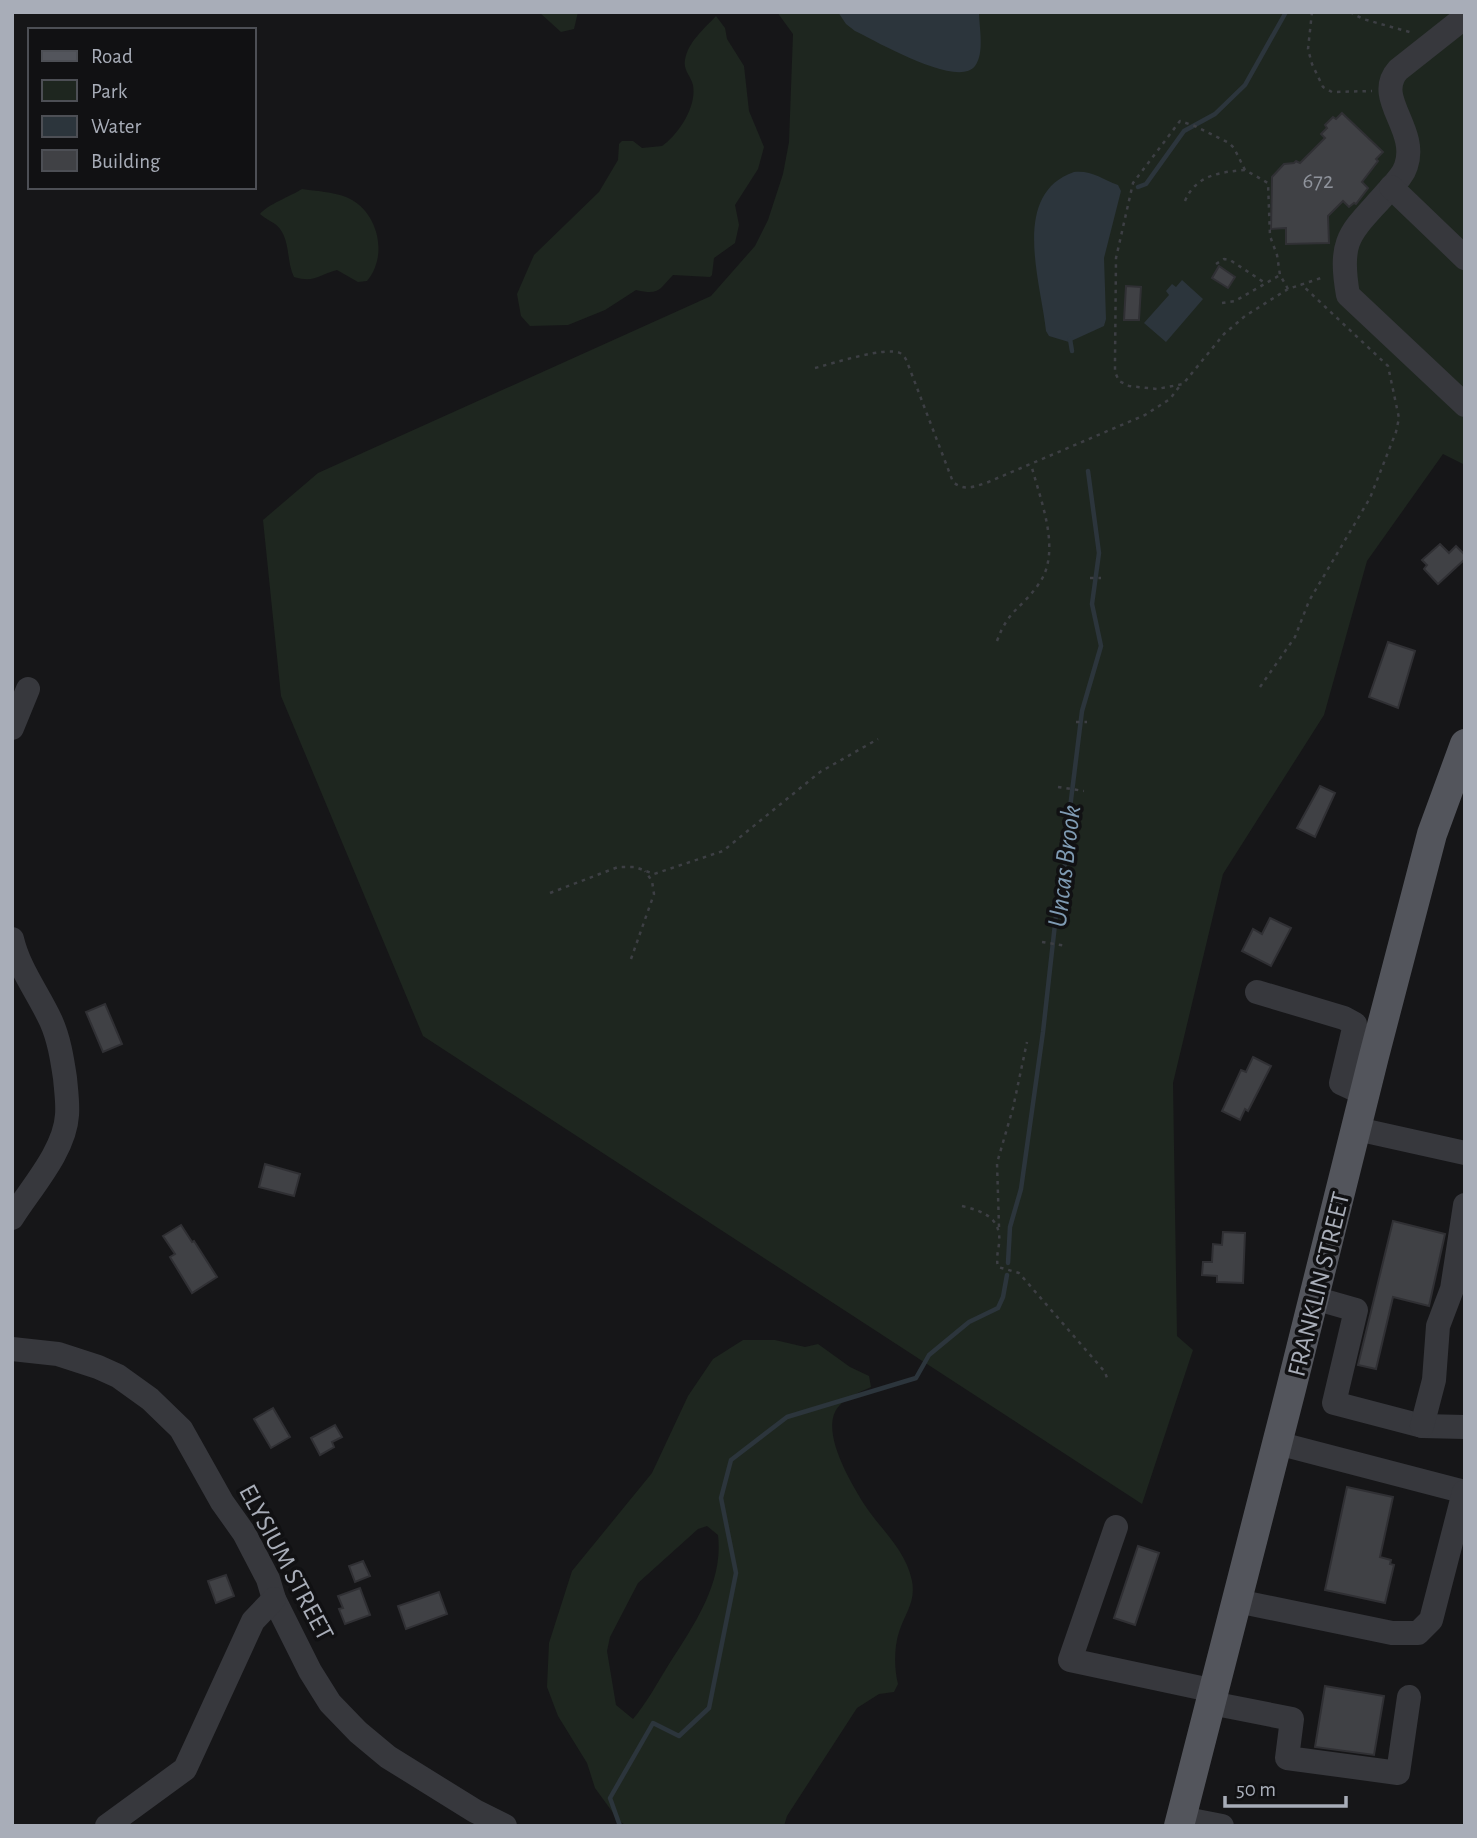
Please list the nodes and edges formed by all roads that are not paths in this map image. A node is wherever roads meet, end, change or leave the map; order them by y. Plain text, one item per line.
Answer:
1 (1465, 17) edge
2 (1391, 187) junction
3 (1465, 258) edge
4 (1465, 405) edge
5 (28, 689) dead end
6 (12, 728) edge
7 (1465, 744) edge
8 (12, 939) edge
9 (1257, 992) dead end
10 (1365, 1094) junction
11 (1357, 1129) junction
12 (1465, 1153) edge
13 (1465, 1205) edge
14 (12, 1218) edge
15 (1314, 1298) junction
16 (12, 1349) edge
17 (1422, 1426) junction
18 (1465, 1427) edge
19 (1277, 1443) junction
20 (1464, 1492) edge
21 (1116, 1527) dead end
22 (274, 1599) junction
23 (1237, 1601) junction
24 (1213, 1697) junction
25 (1409, 1697) dead end
26 (1180, 1822) edge
27 (500, 1825) edge
28 (107, 1826) edge
29 (1222, 1826) edge

1 - 2 street
2 - 3 street
2 - 4 street
5 - 6 street
7 - 10 main road, FRANKLIN STREET
8 - 14 street
9 - 10 street
10 - 11 main road, FRANKLIN STREET
11 - 12 street
11 - 15 main road, FRANKLIN STREET
13 - 17 street
15 - 17 street
15 - 19 main road, FRANKLIN STREET
16 - 22 street, ELYSIUM STREET
17 - 18 street
19 - 20 street
19 - 23 main road, FRANKLIN STREET
20 - 23 street
21 - 24 street
22 - 27 street, ELYSIUM STREET
22 - 28 street
23 - 24 main road, FRANKLIN STREET
24 - 25 street
24 - 26 main road, FRANKLIN STREET
26 - 29 street

